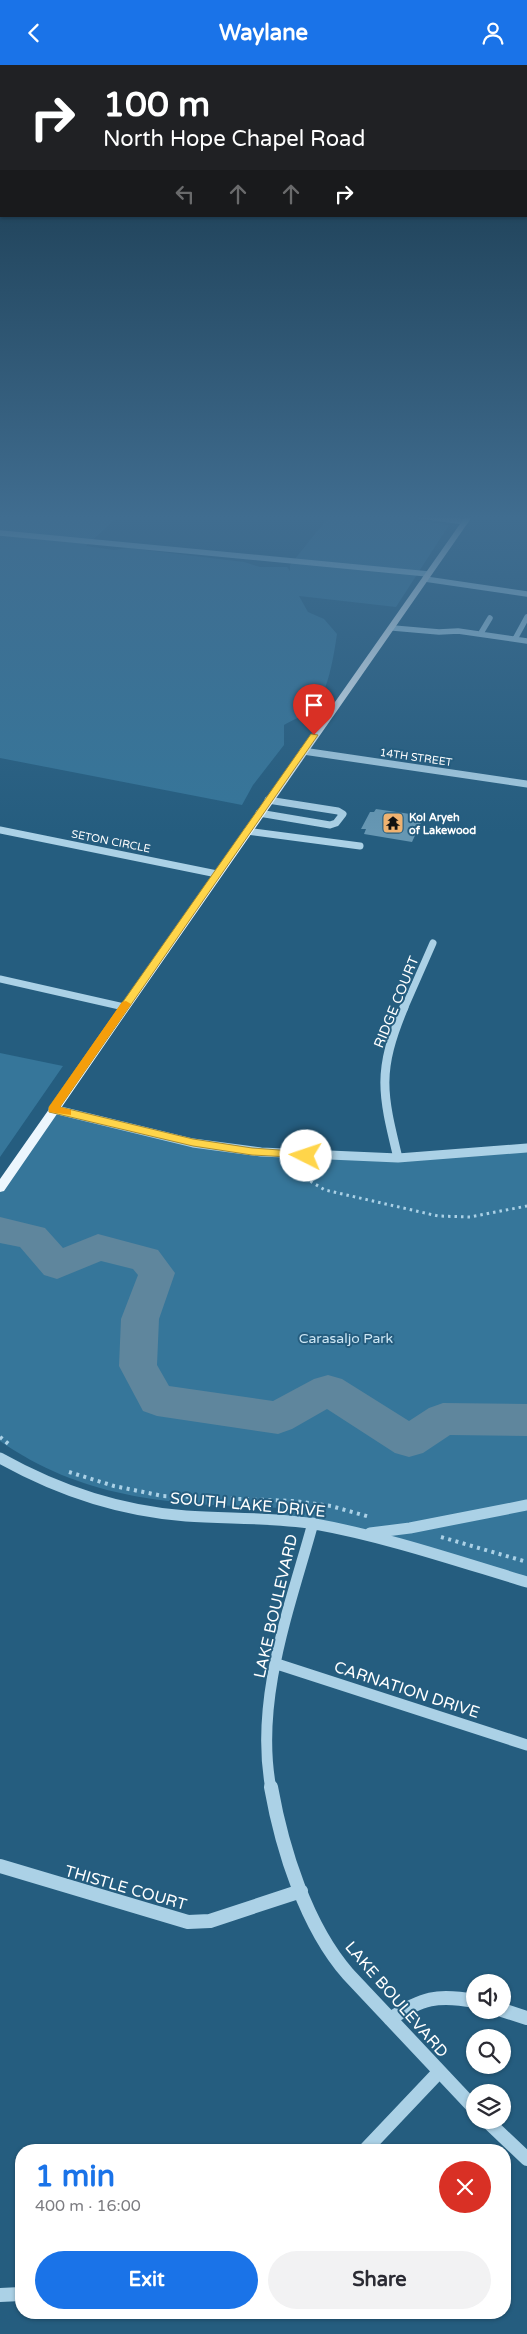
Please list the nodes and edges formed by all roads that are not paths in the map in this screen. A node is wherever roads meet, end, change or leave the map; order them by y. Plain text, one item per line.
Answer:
1 (398, 620) edge
2 (489, 620) edge
3 (525, 620) edge
4 (393, 628) junction
5 (480, 633) junction
6 (515, 639) junction
7 (527, 641) edge
8 (303, 751) junction
9 (527, 784) edge
10 (268, 800) junction
11 (259, 813) junction
12 (0, 831) edge
13 (247, 831) junction
14 (360, 846) dead end
15 (217, 874) junction
16 (433, 943) dead end
17 (0, 979) edge
18 (124, 1007) junction
19 (53, 1109) junction
20 (527, 1148) edge
21 (398, 1159) junction
22 (0, 1187) edge
23 (0, 1457) edge
24 (527, 1505) edge
25 (313, 1523) junction
26 (366, 1534) junction
27 (527, 1582) edge
28 (277, 1664) junction
29 (527, 1745) edge
30 (0, 1865) edge
31 (301, 1891) junction
32 (466, 2000) edge
33 (511, 2013) edge
34 (527, 2018) edge
35 (390, 2019) junction
36 (438, 2073) junction
37 (466, 2100) edge
38 (495, 2129) edge
39 (371, 2144) edge
40 (527, 2159) edge
41 (0, 2295) edge
42 (15, 2295) edge

1 - 4 main road
2 - 5 street
3 - 6 street
4 - 5 street
4 - 8 main road
5 - 6 street
6 - 7 street
8 - 9 street, 14TH STREET
8 - 10 main road
10 - 11 main road
10 - 11 street
11 - 13 main road
12 - 15 street, SETON CIRCLE
13 - 14 street
13 - 15 main road
15 - 18 main road
16 - 21 street, RIDGE COURT
17 - 18 street
18 - 19 main road
19 - 21 street
19 - 22 main road
20 - 21 street
23 - 25 street, SOUTH LAKE DRIVE
24 - 26 street
25 - 26 street, SOUTH LAKE DRIVE
25 - 28 street, LAKE BOULEVARD
26 - 27 street, SOUTH LAKE DRIVE
28 - 29 street, CARNATION DRIVE
28 - 31 street, LAKE BOULEVARD
30 - 31 street, THISTLE COURT
31 - 35 street, LAKE BOULEVARD
32 - 35 street
33 - 34 street
35 - 36 street, LAKE BOULEVARD
36 - 37 street, LAKE BOULEVARD
36 - 39 street
38 - 40 street
41 - 42 street

